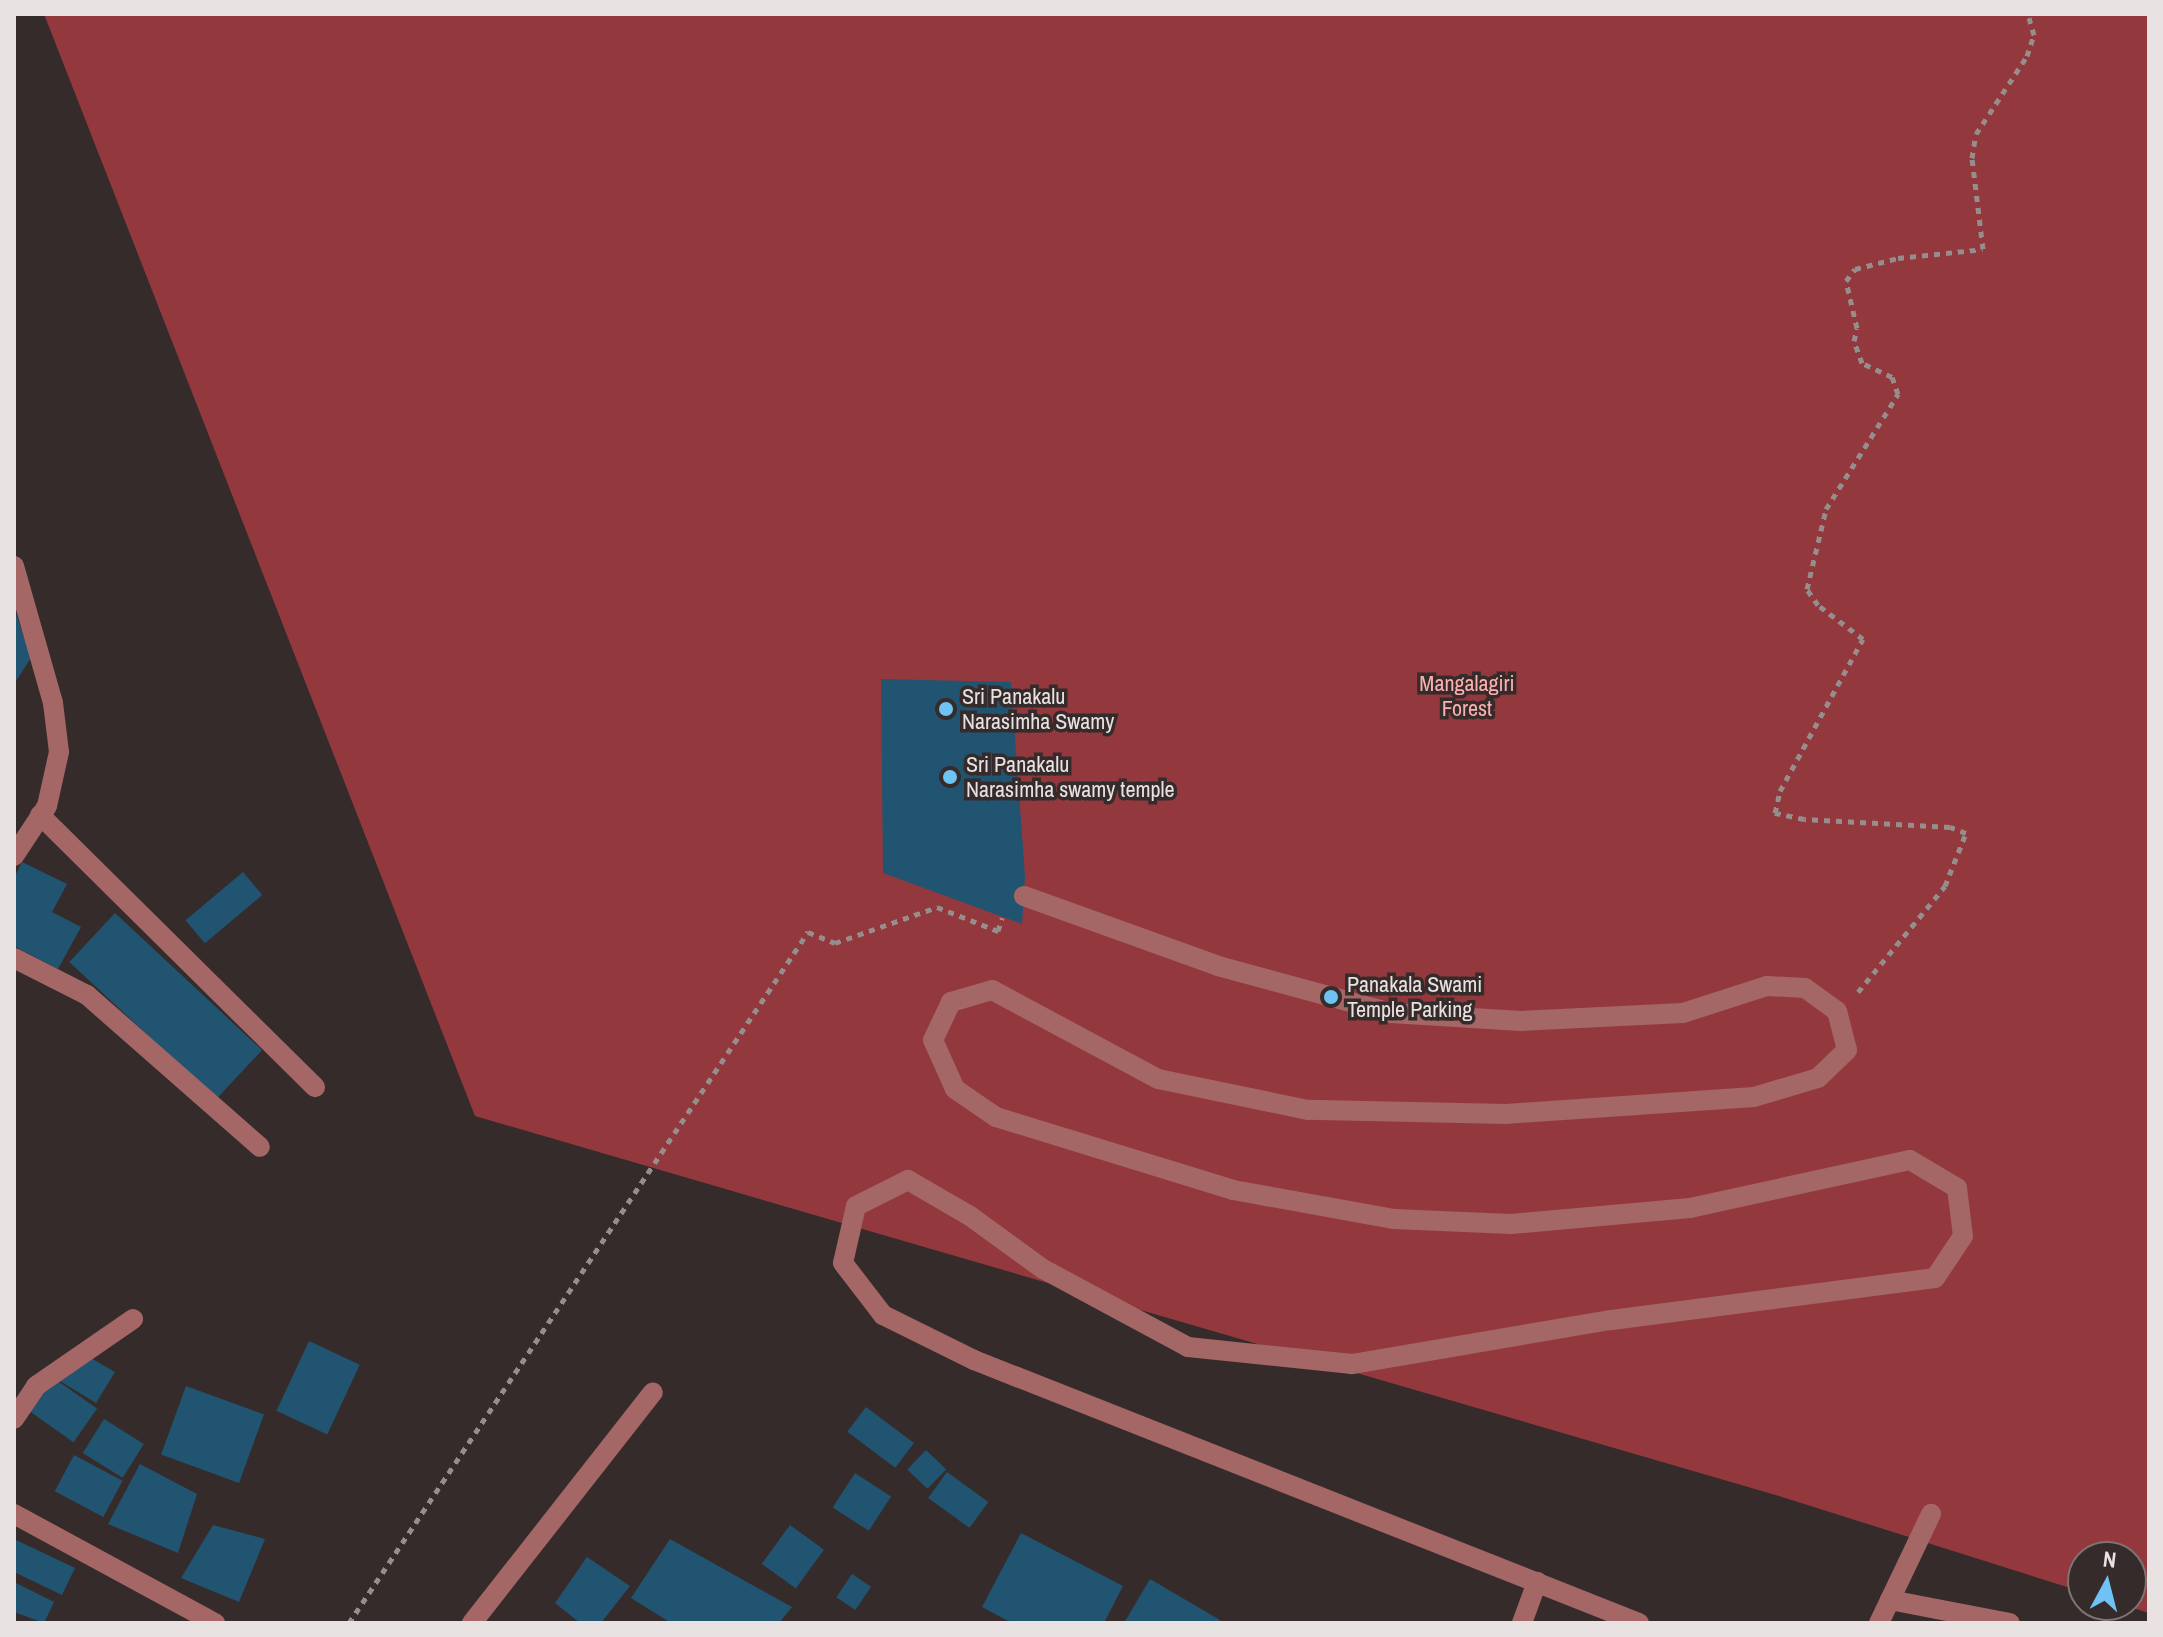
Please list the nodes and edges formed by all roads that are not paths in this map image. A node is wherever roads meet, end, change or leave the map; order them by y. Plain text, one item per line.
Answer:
1 (14, 566) edge
2 (40, 815) junction
3 (14, 856) edge
4 (1024, 896) dead end
5 (14, 958) edge
6 (315, 1087) dead end
7 (260, 1147) dead end
8 (133, 1319) dead end
9 (653, 1392) dead end
10 (14, 1419) edge
11 (14, 1514) edge
12 (1931, 1514) dead end
13 (1537, 1582) junction
14 (1890, 1600) junction
15 (215, 1623) edge
16 (472, 1623) edge
17 (1522, 1623) edge
18 (1639, 1623) edge
19 (1879, 1623) edge
20 (2010, 1623) edge

1 - 2 street
2 - 3 street
2 - 6 street
4 - 13 street
5 - 7 street
8 - 10 street
9 - 16 street
11 - 15 street
12 - 14 street
13 - 17 street
13 - 18 street
14 - 19 street
14 - 20 street

